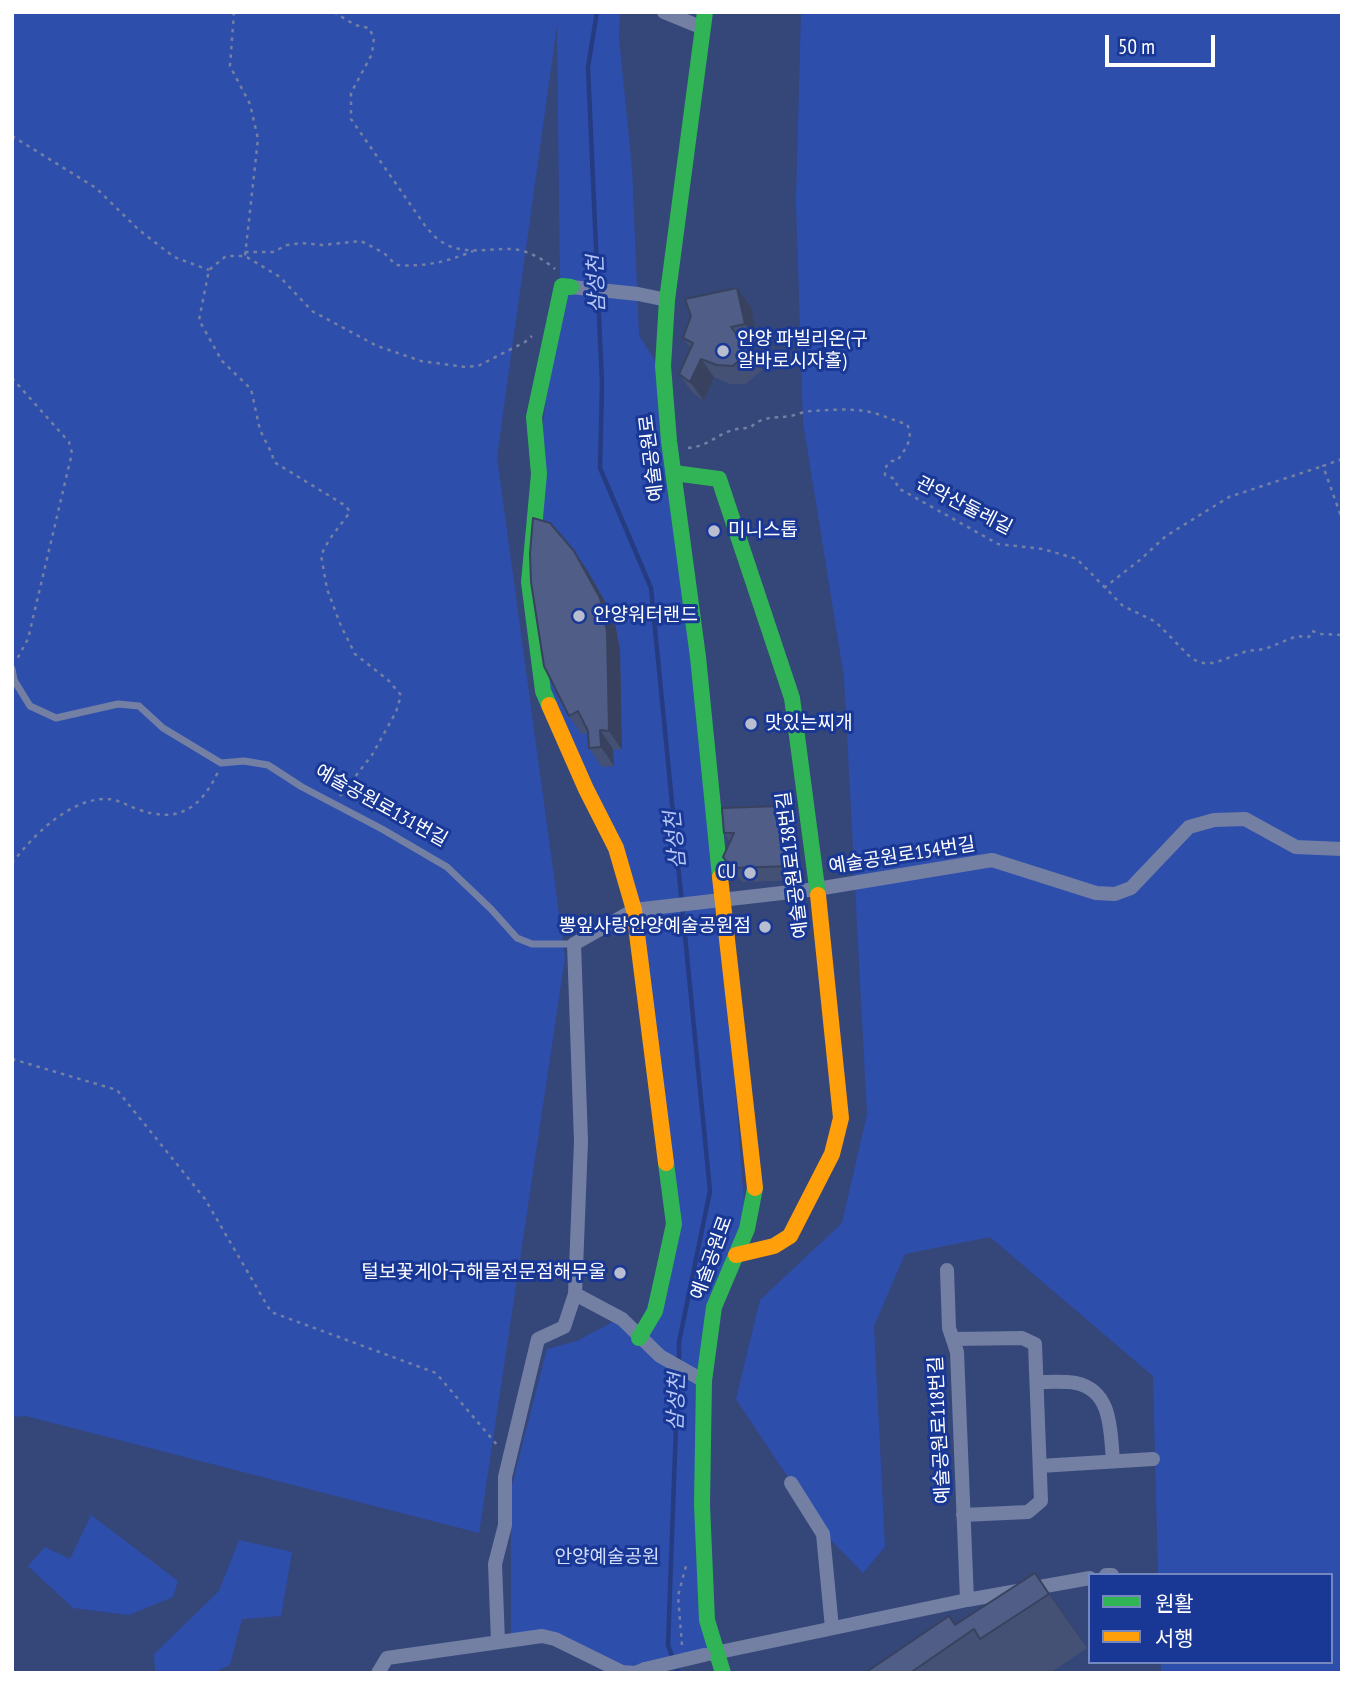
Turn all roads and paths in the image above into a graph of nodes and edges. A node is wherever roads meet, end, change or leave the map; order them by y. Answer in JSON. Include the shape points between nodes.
{"nodes":[{"id":1,"x":234,"y":12,"type":"edge"},
{"id":2,"x":334,"y":12,"type":"edge"},
{"id":3,"x":664,"y":12,"type":"edge"},
{"id":4,"x":704,"y":20,"type":"edge"},
{"id":5,"x":12,"y":136,"type":"edge"},
{"id":6,"x":473,"y":251,"type":"junction"},
{"id":7,"x":245,"y":254,"type":"junction"},
{"id":8,"x":209,"y":270,"type":"junction"},
{"id":9,"x":566,"y":287,"type":"junction"},
{"id":10,"x":667,"y":300,"type":"junction"},
{"id":11,"x":533,"y":335,"type":"dead end"},
{"id":12,"x":12,"y":378,"type":"edge"},
{"id":13,"x":671,"y":451,"type":"junction"},
{"id":14,"x":1342,"y":459,"type":"edge"},
{"id":15,"x":1323,"y":466,"type":"junction"},
{"id":16,"x":674,"y":473,"type":"junction"},
{"id":17,"x":1342,"y":519,"type":"edge"},
{"id":18,"x":1104,"y":588,"type":"junction"},
{"id":19,"x":1342,"y":635,"type":"edge"},
{"id":20,"x":12,"y":668,"type":"edge"},
{"id":21,"x":221,"y":763,"type":"junction"},
{"id":22,"x":335,"y":804,"type":"junction"},
{"id":23,"x":1342,"y":849,"type":"edge"},
{"id":24,"x":12,"y":863,"type":"edge"},
{"id":25,"x":817,"y":889,"type":"junction"},
{"id":26,"x":722,"y":900,"type":"junction"},
{"id":27,"x":642,"y":909,"type":"junction"},
{"id":28,"x":574,"y":944,"type":"junction"},
{"id":29,"x":12,"y":1059,"type":"edge"},
{"id":30,"x":736,"y":1255,"type":"junction"},
{"id":31,"x":947,"y":1270,"type":"dead end"},
{"id":32,"x":575,"y":1293,"type":"junction"},
{"id":33,"x":639,"y":1338,"type":"junction"},
{"id":34,"x":954,"y":1339,"type":"junction"},
{"id":35,"x":698,"y":1378,"type":"junction"},
{"id":36,"x":1038,"y":1382,"type":"junction"},
{"id":37,"x":509,"y":1459,"type":"junction"},
{"id":38,"x":1153,"y":1459,"type":"dead end"},
{"id":39,"x":1113,"y":1461,"type":"junction"},
{"id":40,"x":1040,"y":1466,"type":"junction"},
{"id":41,"x":791,"y":1483,"type":"dead end"},
{"id":42,"x":963,"y":1515,"type":"junction"},
{"id":43,"x":688,"y":1557,"type":"dead end"},
{"id":44,"x":1088,"y":1578,"type":"edge"},
{"id":45,"x":967,"y":1600,"type":"junction"},
{"id":46,"x":832,"y":1628,"type":"junction"},
{"id":47,"x":498,"y":1641,"type":"junction"},
{"id":48,"x":684,"y":1654,"type":"dead end"},
{"id":49,"x":710,"y":1654,"type":"junction"},
{"id":50,"x":596,"y":1666,"type":"edge"},
{"id":51,"x":378,"y":1673,"type":"edge"},
{"id":52,"x":723,"y":1673,"type":"edge"}],
"edges":[{"from":1,"to":7,"type":"path","via":[[230,66],[250,104],[258,139]]},
{"from":2,"to":6,"type":"path","via":[[369,28],[374,38],[372,54],[351,93],[351,119],[426,227],[442,242]]},
{"from":3,"to":4,"type":"street"},
{"from":4,"to":10,"type":"street","name":"예술공원로"},
{"from":5,"to":8,"type":"path","via":[[96,188],[174,257]]},
{"from":6,"to":7,"type":"path","via":[[418,267],[396,265],[361,242],[302,243]]},
{"from":6,"to":9,"type":"path","via":[[514,249],[537,256],[555,268],[554,284]]},
{"from":7,"to":8,"type":"path","via":[[226,256]]},
{"from":7,"to":11,"type":"path","via":[[280,277],[312,311],[377,346],[421,361],[478,366]]},
{"from":8,"to":22,"type":"path","via":[[199,320],[222,361],[251,389],[274,462],[350,512],[321,555],[327,589],[355,654],[401,695],[372,755]]},
{"from":9,"to":10,"type":"street"},
{"from":9,"to":27,"type":"street","via":[[534,417],[538,474],[529,582],[543,691]]},
{"from":10,"to":13,"type":"street","name":"예술공원로","via":[[663,366]]},
{"from":12,"to":20,"type":"path","via":[[69,442],[72,453],[28,639]]},
{"from":13,"to":16,"type":"street","name":"예술공원로"},
{"from":13,"to":18,"type":"path","name":"관악산둘레길","via":[[703,445],[735,427],[750,428],[758,420],[777,416],[830,410],[870,412],[907,424],[911,433],[897,461],[885,468],[885,475],[895,480],[898,488],[999,544],[1077,559]]},
{"from":14,"to":15,"type":"path"},
{"from":15,"to":17,"type":"path"},
{"from":15,"to":18,"type":"path","via":[[1229,497],[1166,536]]},
{"from":16,"to":25,"type":"street","name":"예술공원로138번길","via":[[719,479],[792,698]]},
{"from":16,"to":26,"type":"street","name":"예술공원로"},
{"from":18,"to":19,"type":"path","name":"관악산둘레길","via":[[1124,606],[1156,622],[1192,659],[1203,663],[1265,649],[1297,636],[1308,637],[1312,631]]},
{"from":20,"to":21,"type":"lane","via":[[30,706],[56,718],[118,704],[139,706],[163,728]]},
{"from":21,"to":22,"type":"lane","name":"예술공원로131번길","via":[[268,765]]},
{"from":21,"to":24,"type":"path","via":[[213,783],[193,808],[157,815],[115,799],[98,799],[42,830]]},
{"from":22,"to":28,"type":"lane","name":"예술공원로131번길","via":[[447,867],[517,939],[532,944]]},
{"from":23,"to":25,"type":"street","name":"예술공원로154번길","via":[[1296,847],[1245,819],[1214,820],[1189,827],[1131,888],[1115,894],[992,860]]},
{"from":25,"to":26,"type":"street","name":"예술공원로154번길"},
{"from":25,"to":30,"type":"street","name":"예술공원로138번길","via":[[841,1118],[832,1154],[790,1236],[774,1246]]},
{"from":26,"to":27,"type":"street"},
{"from":26,"to":30,"type":"street","name":"예술공원로","via":[[754,1187],[747,1229]]},
{"from":27,"to":28,"type":"street"},
{"from":27,"to":33,"type":"street","via":[[674,1224],[655,1311]]},
{"from":28,"to":32,"type":"street","via":[[582,1141]]},
{"from":29,"to":37,"type":"path","via":[[117,1090],[205,1199],[271,1312],[436,1373]]},
{"from":30,"to":35,"type":"street","name":"예술공원로","via":[[714,1307]]},
{"from":31,"to":34,"type":"street"},
{"from":32,"to":33,"type":"street","via":[[622,1319]]},
{"from":32,"to":37,"type":"street","via":[[564,1327],[538,1339]]},
{"from":33,"to":35,"type":"street"},
{"from":34,"to":36,"type":"street","name":"예술공원로118번길","via":[[1022,1338],[1035,1345]]},
{"from":34,"to":42,"type":"street","name":"예술공원로118번길"},
{"from":35,"to":49,"type":"street","name":"예술공원로"},
{"from":36,"to":39,"type":"street","via":[[1078,1384],[1104,1401]]},
{"from":36,"to":40,"type":"street","name":"예술공원로118번길"},
{"from":37,"to":47,"type":"street","via":[[505,1525],[495,1564]]},
{"from":38,"to":39,"type":"street"},
{"from":39,"to":40,"type":"street"},
{"from":40,"to":42,"type":"street","name":"예술공원로118번길","via":[[1041,1501],[1028,1512]]},
{"from":41,"to":46,"type":"street","via":[[823,1534]]},
{"from":42,"to":45,"type":"street","name":"예술공원로118번길"},
{"from":43,"to":48,"type":"path","via":[[678,1595]]},
{"from":44,"to":45,"type":"street"},
{"from":45,"to":46,"type":"street"},
{"from":46,"to":49,"type":"street"},
{"from":47,"to":50,"type":"street","via":[[555,1639]]},
{"from":47,"to":51,"type":"street","via":[[387,1658]]},
{"from":49,"to":50,"type":"street","bridge":true,"via":[[636,1673]]},
{"from":49,"to":52,"type":"street","name":"예술공원로"}]}
